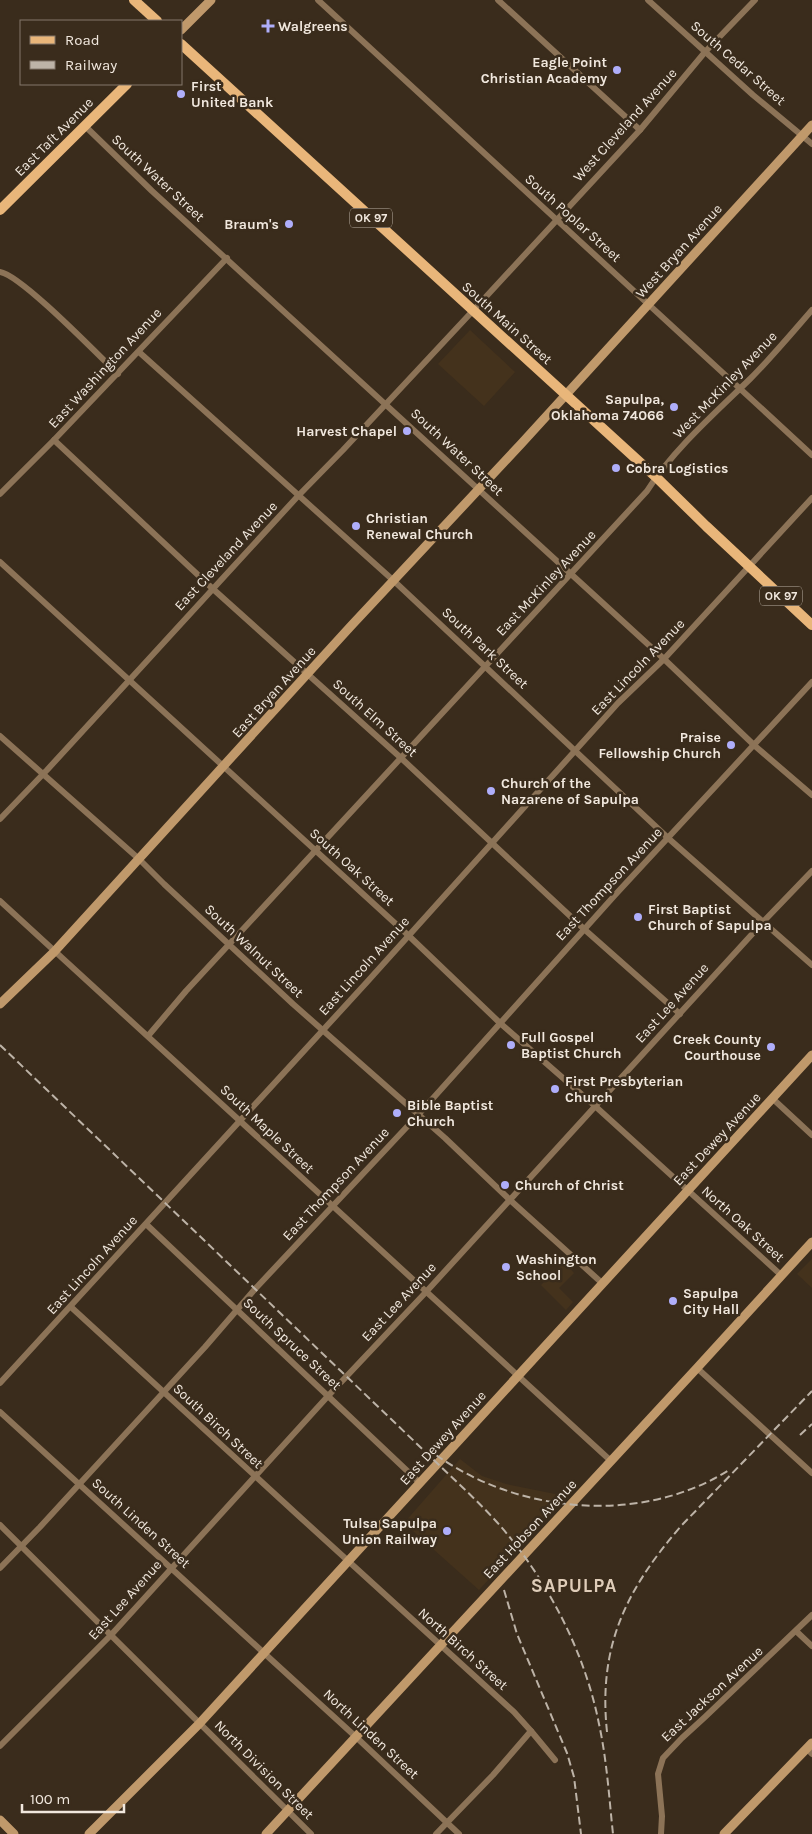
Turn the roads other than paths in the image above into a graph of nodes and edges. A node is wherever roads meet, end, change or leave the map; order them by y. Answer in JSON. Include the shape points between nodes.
{"nodes":[{"id":1,"x":134,"y":0,"type":"edge"},
{"id":2,"x":211,"y":0,"type":"edge"},
{"id":3,"x":318,"y":0,"type":"edge"},
{"id":4,"x":498,"y":0,"type":"edge"},
{"id":5,"x":648,"y":0,"type":"edge"},
{"id":6,"x":755,"y":0,"type":"edge"},
{"id":7,"x":156,"y":20,"type":"edge"},
{"id":8,"x":182,"y":29,"type":"edge"},
{"id":9,"x":182,"y":45,"type":"edge"},
{"id":10,"x":705,"y":52,"type":"junction"},
{"id":11,"x":127,"y":85,"type":"edge"},
{"id":12,"x":812,"y":125,"type":"edge"},
{"id":13,"x":85,"y":126,"type":"junction"},
{"id":14,"x":640,"y":130,"type":"junction"},
{"id":15,"x":802,"y":135,"type":"junction"},
{"id":16,"x":812,"y":144,"type":"edge"},
{"id":17,"x":0,"y":210,"type":"edge"},
{"id":18,"x":556,"y":220,"type":"junction"},
{"id":19,"x":227,"y":258,"type":"junction"},
{"id":20,"x":0,"y":272,"type":"edge"},
{"id":21,"x":648,"y":305,"type":"junction"},
{"id":22,"x":812,"y":310,"type":"edge"},
{"id":23,"x":473,"y":311,"type":"junction"},
{"id":24,"x":139,"y":352,"type":"junction"},
{"id":25,"x":118,"y":374,"type":"junction"},
{"id":26,"x":740,"y":387,"type":"junction"},
{"id":27,"x":565,"y":396,"type":"junction"},
{"id":28,"x":386,"y":404,"type":"junction"},
{"id":29,"x":54,"y":440,"type":"junction"},
{"id":30,"x":812,"y":455,"type":"edge"},
{"id":31,"x":656,"y":477,"type":"junction"},
{"id":32,"x":480,"y":490,"type":"junction"},
{"id":33,"x":0,"y":494,"type":"edge"},
{"id":34,"x":298,"y":496,"type":"junction"},
{"id":35,"x":812,"y":498,"type":"edge"},
{"id":36,"x":0,"y":562,"type":"edge"},
{"id":37,"x":749,"y":567,"type":"junction"},
{"id":38,"x":572,"y":575,"type":"junction"},
{"id":39,"x":394,"y":581,"type":"junction"},
{"id":40,"x":213,"y":589,"type":"junction"},
{"id":41,"x":812,"y":625,"type":"edge"},
{"id":42,"x":664,"y":659,"type":"junction"},
{"id":43,"x":486,"y":666,"type":"junction"},
{"id":44,"x":309,"y":674,"type":"junction"},
{"id":45,"x":128,"y":681,"type":"junction"},
{"id":46,"x":812,"y":682,"type":"edge"},
{"id":47,"x":0,"y":736,"type":"edge"},
{"id":48,"x":755,"y":746,"type":"junction"},
{"id":49,"x":576,"y":750,"type":"junction"},
{"id":50,"x":401,"y":758,"type":"junction"},
{"id":51,"x":224,"y":766,"type":"junction"},
{"id":52,"x":43,"y":774,"type":"junction"},
{"id":53,"x":812,"y":795,"type":"edge"},
{"id":54,"x":0,"y":818,"type":"edge"},
{"id":55,"x":668,"y":838,"type":"junction"},
{"id":56,"x":491,"y":843,"type":"junction"},
{"id":57,"x":316,"y":852,"type":"junction"},
{"id":58,"x":139,"y":859,"type":"junction"},
{"id":59,"x":812,"y":871,"type":"edge"},
{"id":60,"x":0,"y":901,"type":"edge"},
{"id":61,"x":764,"y":921,"type":"junction"},
{"id":62,"x":584,"y":929,"type":"junction"},
{"id":63,"x":408,"y":936,"type":"junction"},
{"id":64,"x":229,"y":945,"type":"junction"},
{"id":65,"x":54,"y":952,"type":"junction"},
{"id":66,"x":812,"y":964,"type":"edge"},
{"id":67,"x":0,"y":1004,"type":"edge"},
{"id":68,"x":680,"y":1014,"type":"junction"},
{"id":69,"x":500,"y":1023,"type":"junction"},
{"id":70,"x":322,"y":1030,"type":"junction"},
{"id":71,"x":148,"y":1036,"type":"junction"},
{"id":72,"x":812,"y":1055,"type":"edge"},
{"id":73,"x":772,"y":1098,"type":"junction"},
{"id":74,"x":596,"y":1106,"type":"junction"},
{"id":75,"x":418,"y":1115,"type":"junction"},
{"id":76,"x":240,"y":1121,"type":"junction"},
{"id":77,"x":812,"y":1135,"type":"edge"},
{"id":78,"x":688,"y":1190,"type":"junction"},
{"id":79,"x":510,"y":1200,"type":"junction"},
{"id":80,"x":332,"y":1207,"type":"junction"},
{"id":81,"x":146,"y":1224,"type":"junction"},
{"id":82,"x":812,"y":1242,"type":"edge"},
{"id":83,"x":781,"y":1276,"type":"junction"},
{"id":84,"x":602,"y":1283,"type":"junction"},
{"id":85,"x":426,"y":1292,"type":"junction"},
{"id":86,"x":71,"y":1307,"type":"junction"},
{"id":87,"x":237,"y":1310,"type":"junction"},
{"id":88,"x":697,"y":1368,"type":"junction"},
{"id":89,"x":518,"y":1376,"type":"junction"},
{"id":90,"x":0,"y":1383,"type":"edge"},
{"id":91,"x":163,"y":1392,"type":"junction"},
{"id":92,"x":328,"y":1396,"type":"junction"},
{"id":93,"x":0,"y":1412,"type":"edge"},
{"id":94,"x":612,"y":1461,"type":"junction"},
{"id":95,"x":812,"y":1473,"type":"edge"},
{"id":96,"x":255,"y":1477,"type":"junction"},
{"id":97,"x":420,"y":1483,"type":"junction"},
{"id":98,"x":79,"y":1484,"type":"junction"},
{"id":99,"x":0,"y":1525,"type":"edge"},
{"id":100,"x":22,"y":1547,"type":"junction"},
{"id":101,"x":349,"y":1561,"type":"junction"},
{"id":102,"x":0,"y":1568,"type":"edge"},
{"id":103,"x":171,"y":1568,"type":"junction"},
{"id":104,"x":812,"y":1615,"type":"edge"},
{"id":105,"x":796,"y":1631,"type":"junction"},
{"id":106,"x":111,"y":1635,"type":"junction"},
{"id":107,"x":441,"y":1646,"type":"junction"},
{"id":108,"x":812,"y":1646,"type":"edge"},
{"id":109,"x":264,"y":1653,"type":"junction"},
{"id":110,"x":199,"y":1724,"type":"junction"},
{"id":111,"x":532,"y":1731,"type":"junction"},
{"id":112,"x":356,"y":1737,"type":"junction"},
{"id":113,"x":0,"y":1746,"type":"edge"},
{"id":114,"x":810,"y":1749,"type":"edge"},
{"id":115,"x":555,"y":1760,"type":"dead end"},
{"id":116,"x":288,"y":1812,"type":"junction"},
{"id":117,"x":0,"y":1820,"type":"edge"},
{"id":118,"x":447,"y":1822,"type":"junction"},
{"id":119,"x":14,"y":1834,"type":"edge"},
{"id":120,"x":89,"y":1834,"type":"edge"},
{"id":121,"x":266,"y":1834,"type":"edge"},
{"id":122,"x":311,"y":1834,"type":"edge"},
{"id":123,"x":436,"y":1834,"type":"edge"},
{"id":124,"x":460,"y":1834,"type":"edge"},
{"id":125,"x":661,"y":1834,"type":"edge"},
{"id":126,"x":724,"y":1834,"type":"edge"}],
"edges":[{"from":1,"to":7,"type":"main road"},
{"from":2,"to":8,"type":"street"},
{"from":3,"to":18,"type":"street","name":"South Poplar Street"},
{"from":4,"to":14,"type":"street"},
{"from":5,"to":10,"type":"street","name":"South Cedar Street"},
{"from":6,"to":10,"type":"street","name":"West Cleveland Avenue"},
{"from":9,"to":23,"type":"main road","name":"South Main Street","number":"OK 97"},
{"from":10,"to":14,"type":"street","name":"West Cleveland Avenue"},
{"from":10,"to":15,"type":"street","name":"South Cedar Street"},
{"from":11,"to":13,"type":"main road","name":"East Taft Avenue"},
{"from":12,"to":15,"type":"street","name":"West Bryan Avenue"},
{"from":13,"to":17,"type":"main road","name":"East Taft Avenue"},
{"from":13,"to":19,"type":"street","name":"South Water Street"},
{"from":14,"to":18,"type":"street","name":"West Cleveland Avenue"},
{"from":15,"to":16,"type":"street","name":"South Cedar Street"},
{"from":15,"to":21,"type":"street","name":"West Bryan Avenue"},
{"from":18,"to":21,"type":"street","name":"South Poplar Street"},
{"from":18,"to":23,"type":"street","name":"West Cleveland Avenue"},
{"from":19,"to":24,"type":"street","name":"East Washington Avenue"},
{"from":19,"to":28,"type":"street","name":"South Water Street"},
{"from":20,"to":25,"type":"street","via":[[11,276],[47,305]]},
{"from":21,"to":26,"type":"street","name":"South Poplar Street"},
{"from":21,"to":27,"type":"street","name":"West Bryan Avenue"},
{"from":22,"to":26,"type":"street","name":"West McKinley Avenue"},
{"from":23,"to":27,"type":"main road","name":"South Main Street","number":"OK 97"},
{"from":23,"to":28,"type":"street","name":"East Cleveland Avenue"},
{"from":24,"to":25,"type":"street","name":"East Washington Avenue"},
{"from":24,"to":34,"type":"street","name":"South Park Street"},
{"from":25,"to":29,"type":"street","name":"East Washington Avenue"},
{"from":26,"to":30,"type":"street","name":"South Poplar Street"},
{"from":26,"to":31,"type":"street","name":"West McKinley Avenue"},
{"from":27,"to":31,"type":"main road","name":"South Main Street","number":"OK 97"},
{"from":27,"to":32,"type":"street","name":"East Bryan Avenue"},
{"from":28,"to":32,"type":"street","name":"South Water Street"},
{"from":28,"to":34,"type":"street","name":"East Cleveland Avenue"},
{"from":29,"to":33,"type":"street","name":"East Washington Avenue"},
{"from":29,"to":40,"type":"street","name":"South Elm Street"},
{"from":31,"to":37,"type":"main road","name":"South Main Street","number":"OK 97"},
{"from":31,"to":38,"type":"street","name":"East McKinley Avenue","via":[[647,492]]},
{"from":32,"to":38,"type":"street","name":"South Water Street"},
{"from":32,"to":39,"type":"street","name":"East Bryan Avenue"},
{"from":34,"to":39,"type":"street","name":"South Park Street"},
{"from":34,"to":40,"type":"street","name":"East Cleveland Avenue"},
{"from":35,"to":37,"type":"street","name":"East Lincoln Avenue"},
{"from":36,"to":45,"type":"street","name":"South Oak Street"},
{"from":37,"to":41,"type":"main road","name":"South Main Street","number":"OK 97"},
{"from":37,"to":42,"type":"street","name":"East Lincoln Avenue"},
{"from":38,"to":42,"type":"street","name":"South Water Street"},
{"from":38,"to":43,"type":"street","name":"East McKinley Avenue"},
{"from":39,"to":43,"type":"street","name":"South Park Street"},
{"from":39,"to":44,"type":"street","name":"East Bryan Avenue"},
{"from":40,"to":44,"type":"street","name":"South Elm Street"},
{"from":40,"to":45,"type":"street","name":"East Cleveland Avenue"},
{"from":42,"to":48,"type":"street","name":"South Water Street"},
{"from":42,"to":49,"type":"street","name":"East Lincoln Avenue"},
{"from":43,"to":49,"type":"street","name":"South Park Street"},
{"from":43,"to":50,"type":"street","name":"East McKinley Avenue"},
{"from":44,"to":50,"type":"street","name":"South Elm Street"},
{"from":44,"to":51,"type":"street","name":"East Bryan Avenue"},
{"from":45,"to":51,"type":"street","name":"South Oak Street"},
{"from":45,"to":52,"type":"street","name":"East Cleveland Avenue"},
{"from":46,"to":48,"type":"street","name":"East Thompson Avenue"},
{"from":47,"to":52,"type":"street","name":"South Walnut Street"},
{"from":48,"to":53,"type":"street","name":"South Water Street"},
{"from":48,"to":55,"type":"street","name":"East Thompson Avenue"},
{"from":49,"to":55,"type":"street","name":"South Park Street"},
{"from":49,"to":56,"type":"street","name":"East Lincoln Avenue"},
{"from":50,"to":56,"type":"street","name":"South Elm Street"},
{"from":50,"to":57,"type":"street","name":"East McKinley Avenue"},
{"from":51,"to":57,"type":"street","name":"South Oak Street"},
{"from":51,"to":58,"type":"street","name":"East Bryan Avenue"},
{"from":52,"to":54,"type":"street","name":"East Cleveland Avenue"},
{"from":52,"to":58,"type":"street","name":"South Walnut Street"},
{"from":55,"to":61,"type":"street","name":"South Park Street"},
{"from":55,"to":62,"type":"street","name":"East Thompson Avenue"},
{"from":56,"to":62,"type":"street","name":"South Elm Street"},
{"from":56,"to":63,"type":"street","name":"East Lincoln Avenue"},
{"from":57,"to":63,"type":"street","name":"South Oak Street"},
{"from":57,"to":64,"type":"street","name":"East McKinley Avenue"},
{"from":58,"to":64,"type":"street","name":"South Walnut Street"},
{"from":58,"to":65,"type":"street","name":"East Bryan Avenue"},
{"from":59,"to":61,"type":"street","name":"East Lee Avenue"},
{"from":60,"to":65,"type":"street","name":"South Maple Street"},
{"from":61,"to":66,"type":"street","name":"South Park Street"},
{"from":61,"to":68,"type":"street","name":"East Lee Avenue"},
{"from":62,"to":68,"type":"street","name":"South Elm Street"},
{"from":62,"to":69,"type":"street","name":"East Thompson Avenue"},
{"from":63,"to":69,"type":"street","name":"South Oak Street"},
{"from":63,"to":70,"type":"street","name":"East Lincoln Avenue"},
{"from":64,"to":70,"type":"street","name":"South Walnut Street"},
{"from":64,"to":71,"type":"street","name":"East McKinley Avenue"},
{"from":65,"to":67,"type":"street","name":"East Bryan Avenue"},
{"from":65,"to":71,"type":"street","name":"South Maple Street"},
{"from":68,"to":74,"type":"street","name":"East Lee Avenue"},
{"from":69,"to":74,"type":"street","name":"South Oak Street"},
{"from":69,"to":75,"type":"street","name":"East Thompson Avenue"},
{"from":70,"to":75,"type":"street","name":"South Walnut Street"},
{"from":70,"to":76,"type":"street","name":"East Lincoln Avenue"},
{"from":71,"to":76,"type":"street","name":"South Maple Street"},
{"from":72,"to":73,"type":"street","name":"East Dewey Avenue"},
{"from":73,"to":77,"type":"street"},
{"from":73,"to":78,"type":"street","name":"East Dewey Avenue"},
{"from":74,"to":78,"type":"street","name":"South Oak Street"},
{"from":74,"to":79,"type":"street","name":"East Lee Avenue"},
{"from":75,"to":79,"type":"street","name":"South Walnut Street"},
{"from":75,"to":80,"type":"street","name":"East Thompson Avenue"},
{"from":76,"to":80,"type":"street","name":"South Maple Street"},
{"from":76,"to":81,"type":"street","name":"East Lincoln Avenue"},
{"from":78,"to":83,"type":"street","name":"North Oak Street"},
{"from":78,"to":84,"type":"street","name":"East Dewey Avenue"},
{"from":79,"to":84,"type":"street","name":"South Walnut Street"},
{"from":79,"to":85,"type":"street","name":"East Lee Avenue"},
{"from":80,"to":85,"type":"street","name":"South Maple Street"},
{"from":80,"to":87,"type":"street","name":"East Thompson Avenue"},
{"from":81,"to":86,"type":"street","name":"East Lincoln Avenue"},
{"from":81,"to":87,"type":"street","name":"South Spruce Street"},
{"from":82,"to":83,"type":"street","name":"East Hobson Avenue"},
{"from":83,"to":88,"type":"street","name":"East Hobson Avenue"},
{"from":84,"to":89,"type":"street","name":"East Dewey Avenue"},
{"from":85,"to":89,"type":"street","name":"South Maple Street"},
{"from":85,"to":92,"type":"street","name":"East Lee Avenue"},
{"from":86,"to":90,"type":"street","name":"East Lincoln Avenue"},
{"from":86,"to":91,"type":"street","name":"South Birch Street"},
{"from":87,"to":91,"type":"street","name":"East Thompson Avenue"},
{"from":87,"to":92,"type":"street","name":"South Spruce Street"},
{"from":88,"to":94,"type":"street","name":"East Hobson Avenue"},
{"from":88,"to":95,"type":"street"},
{"from":89,"to":94,"type":"street","name":"South Maple Street"},
{"from":89,"to":97,"type":"street","name":"East Dewey Avenue"},
{"from":91,"to":96,"type":"street","name":"South Birch Street"},
{"from":91,"to":98,"type":"street","name":"East Thompson Avenue"},
{"from":92,"to":96,"type":"street","name":"East Lee Avenue"},
{"from":92,"to":97,"type":"street","name":"South Spruce Street"},
{"from":93,"to":98,"type":"street","name":"South Linden Street"},
{"from":94,"to":107,"type":"street","name":"East Hobson Avenue"},
{"from":96,"to":101,"type":"street","name":"South Birch Street"},
{"from":96,"to":103,"type":"street","name":"East Lee Avenue"},
{"from":97,"to":101,"type":"street","name":"East Dewey Avenue"},
{"from":98,"to":100,"type":"street","name":"East Thompson Avenue"},
{"from":98,"to":103,"type":"street","name":"South Linden Street"},
{"from":99,"to":100,"type":"street","name":"North Division Street"},
{"from":100,"to":102,"type":"street","name":"East Thompson Avenue"},
{"from":100,"to":106,"type":"street","name":"North Division Street"},
{"from":101,"to":107,"type":"street","name":"North Birch Street"},
{"from":101,"to":109,"type":"street","name":"East Dewey Avenue"},
{"from":103,"to":106,"type":"street","name":"East Lee Avenue"},
{"from":103,"to":109,"type":"street","name":"South Linden Street"},
{"from":104,"to":105,"type":"street","name":"East Jackson Avenue"},
{"from":105,"to":108,"type":"street"},
{"from":105,"to":125,"type":"street","name":"East Jackson Avenue","via":[[663,1758],[658,1774]]},
{"from":106,"to":110,"type":"street","name":"North Division Street"},
{"from":106,"to":113,"type":"street","name":"East Lee Avenue"},
{"from":107,"to":111,"type":"street","name":"North Birch Street"},
{"from":107,"to":112,"type":"street","name":"East Hobson Avenue"},
{"from":109,"to":110,"type":"street","name":"East Dewey Avenue"},
{"from":109,"to":112,"type":"street","name":"North Linden Street"},
{"from":110,"to":116,"type":"street","name":"North Division Street"},
{"from":110,"to":120,"type":"street","name":"East Dewey Avenue"},
{"from":111,"to":115,"type":"street","name":"North Birch Street"},
{"from":111,"to":118,"type":"street"},
{"from":112,"to":116,"type":"street","name":"East Hobson Avenue"},
{"from":112,"to":118,"type":"street","name":"North Linden Street"},
{"from":114,"to":126,"type":"street"},
{"from":116,"to":121,"type":"street","name":"East Hobson Avenue"},
{"from":116,"to":122,"type":"street","name":"North Division Street"},
{"from":117,"to":119,"type":"street"},
{"from":118,"to":123,"type":"street"},
{"from":118,"to":124,"type":"street","name":"North Linden Street"}]}
